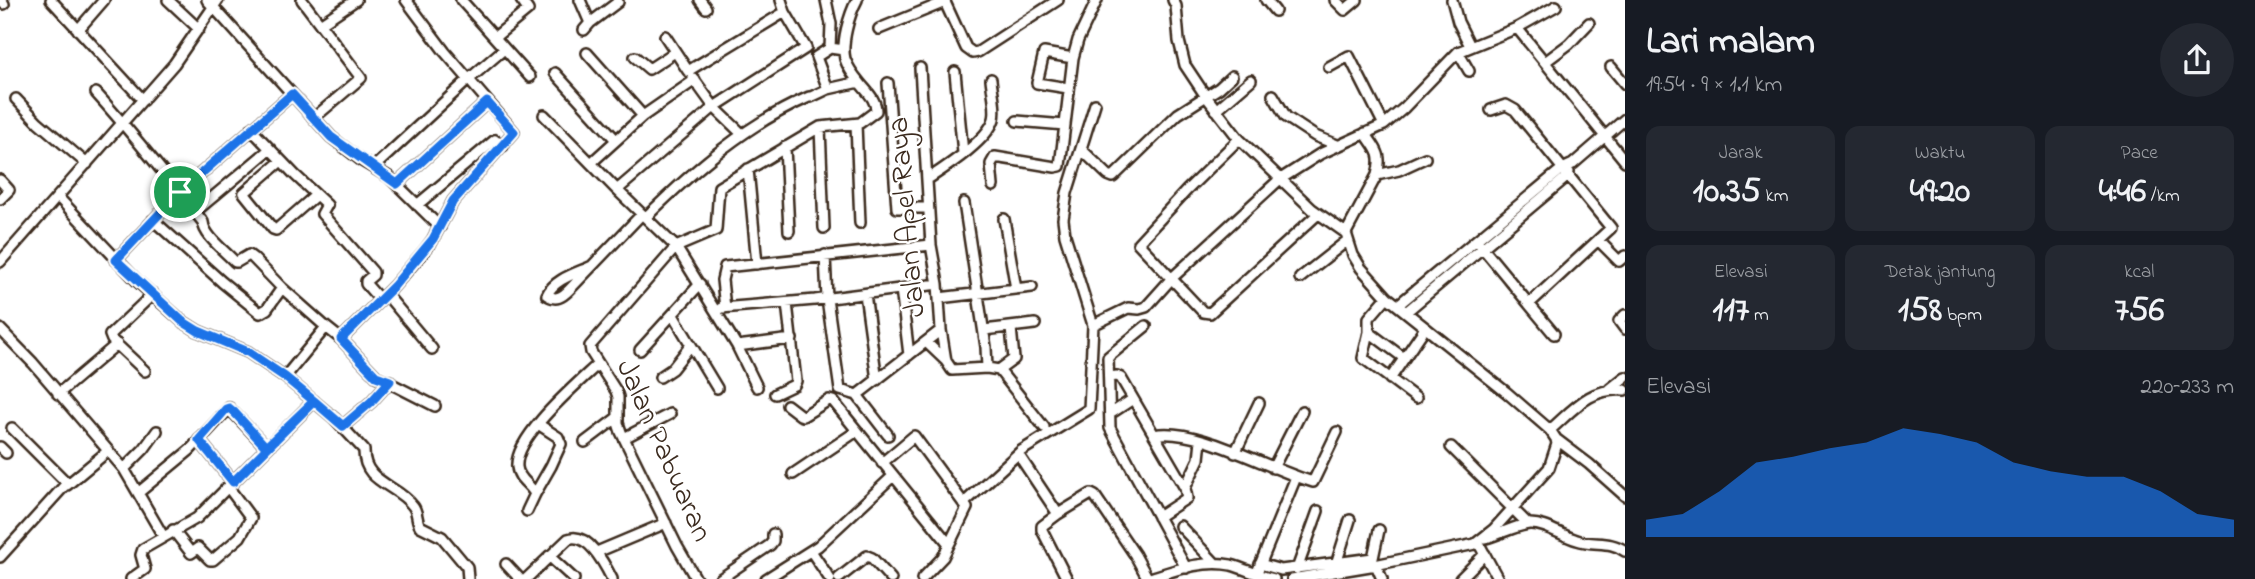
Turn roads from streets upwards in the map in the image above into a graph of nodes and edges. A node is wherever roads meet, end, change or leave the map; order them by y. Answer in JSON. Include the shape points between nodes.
{"nodes":[{"id":1,"x":51,"y":0,"type":"edge"},
{"id":2,"x":104,"y":0,"type":"edge"},
{"id":3,"x":168,"y":0,"type":"edge"},
{"id":4,"x":302,"y":0,"type":"edge"},
{"id":5,"x":356,"y":0,"type":"edge"},
{"id":6,"x":406,"y":0,"type":"edge"},
{"id":7,"x":461,"y":0,"type":"edge"},
{"id":8,"x":521,"y":0,"type":"edge"},
{"id":9,"x":580,"y":0,"type":"edge"},
{"id":10,"x":781,"y":0,"type":"edge"},
{"id":11,"x":826,"y":0,"type":"edge"},
{"id":12,"x":857,"y":0,"type":"edge"},
{"id":13,"x":1058,"y":0,"type":"edge"},
{"id":14,"x":1097,"y":0,"type":"edge"},
{"id":15,"x":1266,"y":0,"type":"edge"},
{"id":16,"x":1335,"y":0,"type":"edge"},
{"id":17,"x":1357,"y":0,"type":"edge"},
{"id":18,"x":1452,"y":0,"type":"edge"},
{"id":19,"x":944,"y":1,"type":"edge"},
{"id":20,"x":213,"y":2,"type":"edge"},
{"id":21,"x":618,"y":2,"type":"dead end"},
{"id":22,"x":1175,"y":3,"type":"edge"},
{"id":23,"x":1556,"y":6,"type":"dead end"},
{"id":24,"x":1275,"y":11,"type":"dead end"},
{"id":25,"x":785,"y":12,"type":"junction"},
{"id":26,"x":1589,"y":23,"type":"dead end"},
{"id":27,"x":320,"y":24,"type":"junction"},
{"id":28,"x":1517,"y":28,"type":"junction"},
{"id":29,"x":199,"y":29,"type":"junction"},
{"id":30,"x":879,"y":29,"type":"dead end"},
{"id":31,"x":78,"y":30,"type":"junction"},
{"id":32,"x":665,"y":36,"type":"dead end"},
{"id":33,"x":495,"y":37,"type":"junction"},
{"id":34,"x":1470,"y":46,"type":"junction"},
{"id":35,"x":830,"y":48,"type":"junction"},
{"id":36,"x":504,"y":49,"type":"junction"},
{"id":37,"x":844,"y":50,"type":"junction"},
{"id":38,"x":675,"y":52,"type":"junction"},
{"id":39,"x":1458,"y":52,"type":"junction"},
{"id":40,"x":587,"y":53,"type":"dead end"},
{"id":41,"x":635,"y":57,"type":"dead end"},
{"id":42,"x":1073,"y":58,"type":"junction"},
{"id":43,"x":1545,"y":62,"type":"junction"},
{"id":44,"x":1329,"y":66,"type":"dead end"},
{"id":45,"x":1611,"y":67,"type":"dead end"},
{"id":46,"x":920,"y":68,"type":"dead end"},
{"id":47,"x":688,"y":71,"type":"junction"},
{"id":48,"x":1469,"y":71,"type":"dead end"},
{"id":49,"x":955,"y":72,"type":"dead end"},
{"id":50,"x":555,"y":73,"type":"dead end"},
{"id":51,"x":1232,"y":76,"type":"dead end"},
{"id":52,"x":530,"y":77,"type":"dead end"},
{"id":53,"x":991,"y":79,"type":"dead end"},
{"id":54,"x":468,"y":80,"type":"junction"},
{"id":55,"x":695,"y":80,"type":"junction"},
{"id":56,"x":1251,"y":80,"type":"dead end"},
{"id":57,"x":859,"y":82,"type":"junction"},
{"id":58,"x":888,"y":83,"type":"dead end"},
{"id":59,"x":1625,"y":84,"type":"edge"},
{"id":60,"x":1068,"y":88,"type":"junction"},
{"id":61,"x":828,"y":89,"type":"junction"},
{"id":62,"x":96,"y":93,"type":"dead end"},
{"id":63,"x":292,"y":94,"type":"junction"},
{"id":64,"x":1205,"y":95,"type":"junction"},
{"id":65,"x":1273,"y":95,"type":"dead end"},
{"id":66,"x":16,"y":99,"type":"dead end"},
{"id":67,"x":143,"y":100,"type":"junction"},
{"id":68,"x":487,"y":102,"type":"junction"},
{"id":69,"x":1095,"y":104,"type":"dead end"},
{"id":70,"x":876,"y":106,"type":"junction"},
{"id":71,"x":714,"y":107,"type":"junction"},
{"id":72,"x":891,"y":109,"type":"junction"},
{"id":73,"x":1216,"y":110,"type":"junction"},
{"id":74,"x":1491,"y":110,"type":"dead end"},
{"id":75,"x":544,"y":115,"type":"dead end"},
{"id":76,"x":643,"y":116,"type":"junction"},
{"id":77,"x":315,"y":117,"type":"junction"},
{"id":78,"x":1625,"y":119,"type":"edge"},
{"id":79,"x":1017,"y":121,"type":"dead end"},
{"id":80,"x":123,"y":123,"type":"junction"},
{"id":81,"x":856,"y":124,"type":"junction"},
{"id":82,"x":1065,"y":125,"type":"junction"},
{"id":83,"x":1384,"y":125,"type":"junction"},
{"id":84,"x":820,"y":127,"type":"junction"},
{"id":85,"x":251,"y":129,"type":"junction"},
{"id":86,"x":1365,"y":133,"type":"junction"},
{"id":87,"x":743,"y":134,"type":"junction"},
{"id":88,"x":1605,"y":138,"type":"junction"},
{"id":89,"x":1239,"y":139,"type":"junction"},
{"id":90,"x":616,"y":140,"type":"junction"},
{"id":91,"x":1337,"y":145,"type":"junction"},
{"id":92,"x":503,"y":146,"type":"junction"},
{"id":93,"x":785,"y":147,"type":"junction"},
{"id":94,"x":270,"y":149,"type":"junction"},
{"id":95,"x":1081,"y":149,"type":"junction"},
{"id":96,"x":962,"y":153,"type":"junction"},
{"id":97,"x":1425,"y":158,"type":"dead end"},
{"id":98,"x":281,"y":161,"type":"junction"},
{"id":99,"x":1625,"y":161,"type":"edge"},
{"id":100,"x":591,"y":163,"type":"junction"},
{"id":101,"x":87,"y":164,"type":"junction"},
{"id":102,"x":374,"y":167,"type":"junction"},
{"id":103,"x":748,"y":169,"type":"junction"},
{"id":104,"x":1565,"y":172,"type":"junction"},
{"id":105,"x":1377,"y":175,"type":"junction"},
{"id":106,"x":928,"y":179,"type":"junction"},
{"id":107,"x":0,"y":180,"type":"edge"},
{"id":108,"x":1279,"y":180,"type":"junction"},
{"id":109,"x":397,"y":184,"type":"junction"},
{"id":110,"x":993,"y":186,"type":"dead end"},
{"id":111,"x":617,"y":190,"type":"junction"},
{"id":112,"x":180,"y":192,"type":"junction"},
{"id":113,"x":316,"y":195,"type":"junction"},
{"id":114,"x":58,"y":197,"type":"junction"},
{"id":115,"x":0,"y":199,"type":"edge"},
{"id":116,"x":964,"y":203,"type":"dead end"},
{"id":117,"x":417,"y":205,"type":"junction"},
{"id":118,"x":928,"y":208,"type":"junction"},
{"id":119,"x":195,"y":212,"type":"junction"},
{"id":120,"x":1318,"y":214,"type":"junction"},
{"id":121,"x":644,"y":215,"type":"junction"},
{"id":122,"x":1004,"y":219,"type":"dead end"},
{"id":123,"x":153,"y":220,"type":"junction"},
{"id":124,"x":860,"y":223,"type":"dead end"},
{"id":125,"x":440,"y":227,"type":"junction"},
{"id":126,"x":824,"y":228,"type":"dead end"},
{"id":127,"x":789,"y":231,"type":"dead end"},
{"id":128,"x":1347,"y":237,"type":"junction"},
{"id":129,"x":1598,"y":240,"type":"junction"},
{"id":130,"x":1479,"y":244,"type":"junction"},
{"id":131,"x":931,"y":245,"type":"junction"},
{"id":132,"x":676,"y":247,"type":"junction"},
{"id":133,"x":825,"y":255,"type":"junction"},
{"id":134,"x":1625,"y":256,"type":"edge"},
{"id":135,"x":116,"y":260,"type":"junction"},
{"id":136,"x":0,"y":262,"type":"edge"},
{"id":137,"x":757,"y":264,"type":"junction"},
{"id":138,"x":592,"y":266,"type":"junction"},
{"id":139,"x":1172,"y":278,"type":"junction"},
{"id":140,"x":1300,"y":278,"type":"dead end"},
{"id":141,"x":700,"y":284,"type":"junction"},
{"id":142,"x":938,"y":284,"type":"junction"},
{"id":143,"x":1032,"y":287,"type":"dead end"},
{"id":144,"x":282,"y":288,"type":"junction"},
{"id":145,"x":901,"y":289,"type":"junction"},
{"id":146,"x":1016,"y":289,"type":"junction"},
{"id":147,"x":977,"y":293,"type":"junction"},
{"id":148,"x":153,"y":294,"type":"junction"},
{"id":149,"x":865,"y":294,"type":"junction"},
{"id":150,"x":383,"y":297,"type":"junction"},
{"id":151,"x":1387,"y":297,"type":"junction"},
{"id":152,"x":939,"y":298,"type":"junction"},
{"id":153,"x":827,"y":299,"type":"junction"},
{"id":154,"x":788,"y":303,"type":"junction"},
{"id":155,"x":1529,"y":304,"type":"junction"},
{"id":156,"x":720,"y":308,"type":"junction"},
{"id":157,"x":1402,"y":309,"type":"junction"},
{"id":158,"x":674,"y":315,"type":"junction"},
{"id":159,"x":1625,"y":315,"type":"edge"},
{"id":160,"x":1035,"y":324,"type":"dead end"},
{"id":161,"x":1093,"y":325,"type":"junction"},
{"id":162,"x":1146,"y":326,"type":"dead end"},
{"id":163,"x":326,"y":327,"type":"junction"},
{"id":164,"x":1011,"y":328,"type":"junction"},
{"id":165,"x":1425,"y":328,"type":"junction"},
{"id":166,"x":0,"y":329,"type":"edge"},
{"id":167,"x":1625,"y":329,"type":"edge"},
{"id":168,"x":941,"y":330,"type":"junction"},
{"id":169,"x":984,"y":330,"type":"junction"},
{"id":170,"x":1369,"y":332,"type":"junction"},
{"id":171,"x":1554,"y":334,"type":"dead end"},
{"id":172,"x":341,"y":339,"type":"junction"},
{"id":173,"x":792,"y":339,"type":"junction"},
{"id":174,"x":926,"y":342,"type":"junction"},
{"id":175,"x":117,"y":344,"type":"junction"},
{"id":176,"x":691,"y":345,"type":"junction"},
{"id":177,"x":737,"y":346,"type":"junction"},
{"id":178,"x":432,"y":349,"type":"dead end"},
{"id":179,"x":640,"y":350,"type":"dead end"},
{"id":180,"x":909,"y":355,"type":"junction"},
{"id":181,"x":1404,"y":358,"type":"junction"},
{"id":182,"x":946,"y":361,"type":"junction"},
{"id":183,"x":598,"y":364,"type":"junction"},
{"id":184,"x":987,"y":368,"type":"junction"},
{"id":185,"x":999,"y":370,"type":"junction"},
{"id":186,"x":145,"y":371,"type":"dead end"},
{"id":187,"x":285,"y":377,"type":"junction"},
{"id":188,"x":660,"y":377,"type":"dead end"},
{"id":189,"x":1109,"y":377,"type":"junction"},
{"id":190,"x":1625,"y":377,"type":"edge"},
{"id":191,"x":1390,"y":379,"type":"junction"},
{"id":192,"x":877,"y":380,"type":"junction"},
{"id":193,"x":390,"y":381,"type":"junction"},
{"id":194,"x":757,"y":387,"type":"dead end"},
{"id":195,"x":717,"y":388,"type":"dead end"},
{"id":196,"x":1610,"y":390,"type":"junction"},
{"id":197,"x":1625,"y":390,"type":"edge"},
{"id":198,"x":58,"y":394,"type":"junction"},
{"id":199,"x":775,"y":394,"type":"dead end"},
{"id":200,"x":857,"y":396,"type":"junction"},
{"id":201,"x":1416,"y":398,"type":"dead end"},
{"id":202,"x":1133,"y":399,"type":"junction"},
{"id":203,"x":314,"y":401,"type":"junction"},
{"id":204,"x":1259,"y":403,"type":"dead end"},
{"id":205,"x":787,"y":405,"type":"dead end"},
{"id":206,"x":435,"y":406,"type":"dead end"},
{"id":207,"x":1303,"y":411,"type":"dead end"},
{"id":208,"x":670,"y":414,"type":"dead end"},
{"id":209,"x":1110,"y":414,"type":"junction"},
{"id":210,"x":618,"y":417,"type":"junction"},
{"id":211,"x":538,"y":424,"type":"junction"},
{"id":212,"x":343,"y":426,"type":"junction"},
{"id":213,"x":1044,"y":427,"type":"dead end"},
{"id":214,"x":12,"y":428,"type":"dead end"},
{"id":215,"x":157,"y":431,"type":"dead end"},
{"id":216,"x":857,"y":431,"type":"junction"},
{"id":217,"x":1337,"y":432,"type":"dead end"},
{"id":218,"x":888,"y":435,"type":"dead end"},
{"id":219,"x":1154,"y":435,"type":"junction"},
{"id":220,"x":1553,"y":435,"type":"junction"},
{"id":221,"x":624,"y":438,"type":"junction"},
{"id":222,"x":199,"y":440,"type":"junction"},
{"id":223,"x":1201,"y":440,"type":"junction"},
{"id":224,"x":585,"y":442,"type":"dead end"},
{"id":225,"x":266,"y":447,"type":"junction"},
{"id":226,"x":1451,"y":447,"type":"dead end"},
{"id":227,"x":108,"y":451,"type":"junction"},
{"id":228,"x":1236,"y":453,"type":"junction"},
{"id":229,"x":1018,"y":454,"type":"junction"},
{"id":230,"x":882,"y":463,"type":"junction"},
{"id":231,"x":1273,"y":468,"type":"junction"},
{"id":232,"x":124,"y":469,"type":"junction"},
{"id":233,"x":793,"y":474,"type":"dead end"},
{"id":234,"x":893,"y":476,"type":"junction"},
{"id":235,"x":1296,"y":477,"type":"junction"},
{"id":236,"x":230,"y":484,"type":"junction"},
{"id":237,"x":67,"y":485,"type":"junction"},
{"id":238,"x":1185,"y":488,"type":"junction"},
{"id":239,"x":138,"y":493,"type":"junction"},
{"id":240,"x":535,"y":494,"type":"junction"},
{"id":241,"x":1625,"y":496,"type":"edge"},
{"id":242,"x":964,"y":503,"type":"junction"},
{"id":243,"x":527,"y":510,"type":"dead end"},
{"id":244,"x":1512,"y":510,"type":"junction"},
{"id":245,"x":1318,"y":511,"type":"dead end"},
{"id":246,"x":1058,"y":514,"type":"junction"},
{"id":247,"x":1158,"y":517,"type":"junction"},
{"id":248,"x":1350,"y":520,"type":"dead end"},
{"id":249,"x":666,"y":523,"type":"junction"},
{"id":250,"x":1528,"y":524,"type":"junction"},
{"id":251,"x":1180,"y":526,"type":"dead end"},
{"id":252,"x":173,"y":530,"type":"junction"},
{"id":253,"x":1379,"y":530,"type":"dead end"},
{"id":254,"x":773,"y":534,"type":"dead end"},
{"id":255,"x":163,"y":536,"type":"junction"},
{"id":256,"x":1481,"y":540,"type":"junction"},
{"id":257,"x":949,"y":544,"type":"junction"},
{"id":258,"x":810,"y":551,"type":"junction"},
{"id":259,"x":1625,"y":551,"type":"edge"},
{"id":260,"x":597,"y":552,"type":"junction"},
{"id":261,"x":1485,"y":554,"type":"junction"},
{"id":262,"x":549,"y":556,"type":"junction"},
{"id":263,"x":0,"y":557,"type":"edge"},
{"id":264,"x":1337,"y":561,"type":"junction"},
{"id":265,"x":1215,"y":563,"type":"junction"},
{"id":266,"x":506,"y":564,"type":"dead end"},
{"id":267,"x":1260,"y":565,"type":"junction"},
{"id":268,"x":1376,"y":565,"type":"junction"},
{"id":269,"x":1186,"y":568,"type":"junction"},
{"id":270,"x":1297,"y":569,"type":"junction"},
{"id":271,"x":1354,"y":569,"type":"junction"},
{"id":272,"x":1256,"y":575,"type":"junction"},
{"id":273,"x":839,"y":578,"type":"edge"},
{"id":274,"x":1305,"y":578,"type":"edge"},
{"id":275,"x":131,"y":579,"type":"edge"},
{"id":276,"x":468,"y":579,"type":"edge"},
{"id":277,"x":520,"y":579,"type":"edge"},
{"id":278,"x":526,"y":579,"type":"edge"},
{"id":279,"x":573,"y":579,"type":"edge"},
{"id":280,"x":612,"y":579,"type":"edge"},
{"id":281,"x":696,"y":579,"type":"edge"},
{"id":282,"x":720,"y":579,"type":"edge"},
{"id":283,"x":766,"y":579,"type":"edge"},
{"id":284,"x":830,"y":579,"type":"edge"},
{"id":285,"x":891,"y":579,"type":"edge"},
{"id":286,"x":922,"y":579,"type":"edge"},
{"id":287,"x":1067,"y":579,"type":"edge"},
{"id":288,"x":1148,"y":579,"type":"edge"},
{"id":289,"x":1274,"y":579,"type":"edge"},
{"id":290,"x":1292,"y":579,"type":"edge"},
{"id":291,"x":1362,"y":579,"type":"edge"},
{"id":292,"x":1382,"y":579,"type":"edge"},
{"id":293,"x":1460,"y":579,"type":"edge"},
{"id":294,"x":1497,"y":579,"type":"edge"}],
"edges":[{"from":1,"to":31,"type":"street"},
{"from":2,"to":31,"type":"street"},
{"from":3,"to":29,"type":"street"},
{"from":4,"to":27,"type":"street"},
{"from":5,"to":27,"type":"street"},
{"from":6,"to":54,"type":"street"},
{"from":7,"to":33,"type":"street"},
{"from":8,"to":33,"type":"street","via":[[528,10]]},
{"from":9,"to":21,"type":"street","via":[[587,26]]},
{"from":10,"to":25,"type":"street"},
{"from":11,"to":35,"type":"street"},
{"from":12,"to":37,"type":"street"},
{"from":13,"to":19,"type":"street","via":[[976,53],[968,50]]},
{"from":14,"to":42,"type":"street"},
{"from":15,"to":24,"type":"street"},
{"from":16,"to":17,"type":"street","via":[[1345,10]]},
{"from":18,"to":34,"type":"street"},
{"from":19,"to":30,"type":"street"},
{"from":20,"to":29,"type":"street"},
{"from":20,"to":63,"type":"street"},
{"from":22,"to":64,"type":"street","via":[[1185,65]]},
{"from":23,"to":28,"type":"street"},
{"from":25,"to":47,"type":"street"},
{"from":25,"to":71,"type":"street","via":[[806,47]]},
{"from":26,"to":43,"type":"street"},
{"from":27,"to":77,"type":"street","via":[[362,78]]},
{"from":28,"to":34,"type":"street"},
{"from":28,"to":43,"type":"street"},
{"from":29,"to":67,"type":"street"},
{"from":31,"to":67,"type":"street"},
{"from":32,"to":38,"type":"street"},
{"from":33,"to":36,"type":"street"},
{"from":34,"to":39,"type":"street"},
{"from":35,"to":37,"type":"street"},
{"from":35,"to":61,"type":"street","via":[[816,57]]},
{"from":36,"to":52,"type":"street"},
{"from":36,"to":54,"type":"street"},
{"from":37,"to":57,"type":"street","via":[[845,61]]},
{"from":38,"to":41,"type":"street","via":[[649,69]]},
{"from":38,"to":47,"type":"street"},
{"from":39,"to":48,"type":"street"},
{"from":39,"to":83,"type":"street"},
{"from":40,"to":76,"type":"street"},
{"from":42,"to":60,"type":"street"},
{"from":42,"to":60,"type":"street","via":[[1043,54],[1037,83]]},
{"from":43,"to":88,"type":"street"},
{"from":44,"to":83,"type":"street","via":[[1349,55]]},
{"from":45,"to":59,"type":"street"},
{"from":46,"to":106,"type":"street","name":"Jalan Apel Raya"},
{"from":47,"to":55,"type":"street"},
{"from":49,"to":96,"type":"street"},
{"from":50,"to":90,"type":"street"},
{"from":51,"to":64,"type":"street"},
{"from":53,"to":96,"type":"street","via":[[994,118]]},
{"from":54,"to":68,"type":"street"},
{"from":54,"to":102,"type":"street"},
{"from":55,"to":71,"type":"street"},
{"from":55,"to":76,"type":"street"},
{"from":56,"to":73,"type":"street"},
{"from":57,"to":61,"type":"street"},
{"from":57,"to":70,"type":"street"},
{"from":58,"to":72,"type":"street"},
{"from":60,"to":82,"type":"street"},
{"from":61,"to":87,"type":"street"},
{"from":62,"to":80,"type":"street"},
{"from":63,"to":77,"type":"street"},
{"from":63,"to":85,"type":"street"},
{"from":64,"to":73,"type":"street"},
{"from":64,"to":95,"type":"street","via":[[1178,114],[1114,177]]},
{"from":65,"to":91,"type":"street","via":[[1286,117]]},
{"from":66,"to":101,"type":"street"},
{"from":67,"to":80,"type":"street"},
{"from":68,"to":92,"type":"street","via":[[514,132]]},
{"from":68,"to":109,"type":"street"},
{"from":69,"to":95,"type":"street"},
{"from":70,"to":72,"type":"street"},
{"from":70,"to":81,"type":"street"},
{"from":71,"to":87,"type":"street"},
{"from":71,"to":111,"type":"street"},
{"from":72,"to":118,"type":"street","via":[[897,208]]},
{"from":73,"to":89,"type":"street"},
{"from":74,"to":104,"type":"street","via":[[1506,105],[1515,110]]},
{"from":75,"to":100,"type":"street"},
{"from":76,"to":90,"type":"street"},
{"from":77,"to":102,"type":"street","via":[[331,137]]},
{"from":78,"to":88,"type":"street"},
{"from":79,"to":82,"type":"street"},
{"from":80,"to":101,"type":"street"},
{"from":80,"to":112,"type":"street"},
{"from":81,"to":84,"type":"street"},
{"from":81,"to":124,"type":"street"},
{"from":82,"to":110,"type":"street","via":[[1060,166],[995,157],[991,164]]},
{"from":83,"to":86,"type":"street"},
{"from":84,"to":93,"type":"street"},
{"from":84,"to":126,"type":"street"},
{"from":85,"to":94,"type":"street"},
{"from":85,"to":112,"type":"street"},
{"from":86,"to":91,"type":"street"},
{"from":86,"to":105,"type":"street","via":[[1379,154]]},
{"from":87,"to":121,"type":"street"},
{"from":88,"to":99,"type":"street"},
{"from":88,"to":104,"type":"street"},
{"from":89,"to":108,"type":"street"},
{"from":89,"to":139,"type":"street","via":[[1138,243]]},
{"from":90,"to":100,"type":"street"},
{"from":91,"to":108,"type":"street"},
{"from":92,"to":117,"type":"street","via":[[495,139]]},
{"from":92,"to":125,"type":"street","via":[[453,201]]},
{"from":93,"to":103,"type":"street"},
{"from":93,"to":127,"type":"street"},
{"from":94,"to":98,"type":"street"},
{"from":94,"to":119,"type":"street"},
{"from":95,"to":161,"type":"street","via":[[1063,219]]},
{"from":96,"to":106,"type":"street"},
{"from":97,"to":105,"type":"street"},
{"from":98,"to":113,"type":"street"},
{"from":98,"to":113,"type":"street","via":[[244,193],[273,229]]},
{"from":100,"to":111,"type":"street"},
{"from":101,"to":114,"type":"street"},
{"from":102,"to":109,"type":"street"},
{"from":103,"to":132,"type":"street","via":[[719,187],[716,230]]},
{"from":103,"to":137,"type":"street"},
{"from":104,"to":129,"type":"street","via":[[1611,226]]},
{"from":104,"to":130,"type":"street"},
{"from":105,"to":128,"type":"street"},
{"from":106,"to":118,"type":"street","name":"Jalan Apel Raya"},
{"from":107,"to":115,"type":"street","via":[[9,190]]},
{"from":108,"to":120,"type":"street"},
{"from":108,"to":139,"type":"street"},
{"from":109,"to":117,"type":"street"},
{"from":111,"to":121,"type":"street"},
{"from":112,"to":119,"type":"street"},
{"from":112,"to":123,"type":"street"},
{"from":113,"to":150,"type":"street","via":[[327,205],[321,214],[373,272],[366,284]]},
{"from":114,"to":135,"type":"street"},
{"from":114,"to":136,"type":"street"},
{"from":116,"to":147,"type":"street"},
{"from":117,"to":125,"type":"street"},
{"from":118,"to":131,"type":"street","name":"Jalan Apel Raya"},
{"from":119,"to":144,"type":"street","via":[[208,236],[235,262],[250,255]]},
{"from":120,"to":128,"type":"street"},
{"from":120,"to":139,"type":"street","via":[[1210,313],[1203,312]]},
{"from":121,"to":132,"type":"street"},
{"from":121,"to":138,"type":"street"},
{"from":122,"to":146,"type":"street"},
{"from":123,"to":135,"type":"street"},
{"from":123,"to":144,"type":"street","via":[[260,313]]},
{"from":125,"to":150,"type":"street"},
{"from":128,"to":140,"type":"street"},
{"from":128,"to":151,"type":"street","via":[[1361,268]]},
{"from":129,"to":134,"type":"street","via":[[1619,261]]},
{"from":129,"to":155,"type":"street"},
{"from":130,"to":155,"type":"street"},
{"from":130,"to":157,"type":"street"},
{"from":131,"to":133,"type":"street"},
{"from":131,"to":142,"type":"street","name":"Jalan Apel Raya"},
{"from":132,"to":141,"type":"street"},
{"from":132,"to":183,"type":"street","name":"Jalan Pabuaran","via":[[590,346]]},
{"from":133,"to":137,"type":"street"},
{"from":133,"to":153,"type":"street"},
{"from":135,"to":148,"type":"street"},
{"from":137,"to":156,"type":"street","via":[[725,267]]},
{"from":138,"to":138,"type":"street","via":[[562,297],[547,295],[559,281]]},
{"from":139,"to":161,"type":"street","via":[[1143,309],[1128,308]]},
{"from":141,"to":156,"type":"street"},
{"from":141,"to":158,"type":"street"},
{"from":142,"to":145,"type":"street"},
{"from":142,"to":152,"type":"street","name":"Jalan Apel Raya"},
{"from":143,"to":146,"type":"street"},
{"from":144,"to":163,"type":"street"},
{"from":145,"to":149,"type":"street"},
{"from":145,"to":180,"type":"street"},
{"from":146,"to":147,"type":"street"},
{"from":147,"to":152,"type":"street"},
{"from":147,"to":169,"type":"street"},
{"from":148,"to":175,"type":"street","via":[[110,335]]},
{"from":148,"to":187,"type":"street","via":[[182,321],[248,352]]},
{"from":149,"to":153,"type":"street"},
{"from":149,"to":192,"type":"street"},
{"from":150,"to":172,"type":"street"},
{"from":150,"to":178,"type":"street"},
{"from":151,"to":157,"type":"street"},
{"from":151,"to":170,"type":"street","via":[[1369,318]]},
{"from":152,"to":168,"type":"street","name":"Jalan Apel Raya"},
{"from":153,"to":154,"type":"street"},
{"from":153,"to":200,"type":"street","via":[[840,390]]},
{"from":154,"to":156,"type":"street"},
{"from":154,"to":173,"type":"street"},
{"from":155,"to":171,"type":"street"},
{"from":156,"to":177,"type":"street"},
{"from":157,"to":165,"type":"street"},
{"from":158,"to":176,"type":"street"},
{"from":158,"to":179,"type":"street"},
{"from":159,"to":167,"type":"street","via":[[1619,321]]},
{"from":160,"to":164,"type":"street"},
{"from":161,"to":229,"type":"street","via":[[1089,409]]},
{"from":162,"to":189,"type":"street","via":[[1108,357]]},
{"from":163,"to":172,"type":"street"},
{"from":163,"to":187,"type":"street"},
{"from":164,"to":169,"type":"street"},
{"from":164,"to":185,"type":"street","via":[[1014,359]]},
{"from":165,"to":181,"type":"street"},
{"from":165,"to":220,"type":"street"},
{"from":166,"to":198,"type":"street"},
{"from":168,"to":174,"type":"street"},
{"from":168,"to":182,"type":"street","name":"Jalan Apel Raya"},
{"from":169,"to":184,"type":"street"},
{"from":170,"to":181,"type":"street"},
{"from":170,"to":191,"type":"street","via":[[1364,360]]},
{"from":172,"to":193,"type":"street","via":[[376,376]]},
{"from":173,"to":177,"type":"street"},
{"from":173,"to":199,"type":"street","via":[[796,382]]},
{"from":174,"to":180,"type":"street"},
{"from":174,"to":182,"type":"street"},
{"from":175,"to":186,"type":"street"},
{"from":175,"to":198,"type":"street"},
{"from":176,"to":188,"type":"street"},
{"from":176,"to":195,"type":"street"},
{"from":177,"to":194,"type":"street"},
{"from":180,"to":192,"type":"street"},
{"from":181,"to":191,"type":"street"},
{"from":182,"to":184,"type":"street","via":[[952,369]]},
{"from":183,"to":210,"type":"street","name":"Jalan Pabuaran","via":[[616,391]]},
{"from":183,"to":211,"type":"street"},
{"from":184,"to":185,"type":"street"},
{"from":185,"to":213,"type":"street"},
{"from":187,"to":203,"type":"street"},
{"from":189,"to":202,"type":"street","via":[[1121,378]]},
{"from":189,"to":209,"type":"street"},
{"from":190,"to":196,"type":"street"},
{"from":191,"to":201,"type":"street"},
{"from":192,"to":200,"type":"street"},
{"from":193,"to":206,"type":"street"},
{"from":193,"to":212,"type":"street"},
{"from":196,"to":197,"type":"street"},
{"from":196,"to":220,"type":"street","via":[[1587,397]]},
{"from":198,"to":227,"type":"street"},
{"from":200,"to":218,"type":"street"},
{"from":202,"to":209,"type":"street"},
{"from":202,"to":219,"type":"street"},
{"from":203,"to":212,"type":"street"},
{"from":203,"to":225,"type":"street"},
{"from":204,"to":228,"type":"street"},
{"from":205,"to":216,"type":"street","via":[[803,416],[833,401]]},
{"from":207,"to":231,"type":"street"},
{"from":208,"to":221,"type":"street"},
{"from":209,"to":247,"type":"street","via":[[1112,431]]},
{"from":210,"to":221,"type":"street","name":"Jalan Pabuaran"},
{"from":210,"to":224,"type":"street"},
{"from":211,"to":240,"type":"street","via":[[517,463],[520,477]]},
{"from":211,"to":240,"type":"street","via":[[558,436],[561,444]]},
{"from":212,"to":276,"type":"street","via":[[365,450],[369,471],[413,505],[420,526],[442,537],[467,567]]},
{"from":214,"to":237,"type":"street"},
{"from":215,"to":232,"type":"street"},
{"from":216,"to":230,"type":"street"},
{"from":216,"to":233,"type":"street"},
{"from":217,"to":235,"type":"street","via":[[1315,482]]},
{"from":219,"to":223,"type":"street","via":[[1170,433]]},
{"from":219,"to":238,"type":"street"},
{"from":220,"to":241,"type":"street"},
{"from":220,"to":244,"type":"street","via":[[1557,444],[1549,468]]},
{"from":221,"to":249,"type":"street","name":"Jalan Pabuaran"},
{"from":222,"to":225,"type":"street","via":[[229,408]]},
{"from":222,"to":236,"type":"street"},
{"from":222,"to":239,"type":"street"},
{"from":223,"to":228,"type":"street"},
{"from":223,"to":238,"type":"street","via":[[1199,459]]},
{"from":225,"to":236,"type":"street"},
{"from":226,"to":244,"type":"street"},
{"from":227,"to":232,"type":"street"},
{"from":227,"to":237,"type":"street"},
{"from":228,"to":231,"type":"street"},
{"from":229,"to":242,"type":"street"},
{"from":229,"to":246,"type":"street"},
{"from":230,"to":234,"type":"street"},
{"from":230,"to":242,"type":"street","via":[[914,436]]},
{"from":231,"to":235,"type":"street"},
{"from":232,"to":239,"type":"street"},
{"from":234,"to":257,"type":"street"},
{"from":234,"to":258,"type":"street"},
{"from":235,"to":267,"type":"street"},
{"from":236,"to":252,"type":"street","via":[[197,517]]},
{"from":236,"to":252,"type":"street","via":[[251,518],[240,537],[213,560],[198,548],[191,552]]},
{"from":237,"to":263,"type":"street"},
{"from":238,"to":247,"type":"street","via":[[1186,498]]},
{"from":239,"to":255,"type":"street"},
{"from":240,"to":243,"type":"street"},
{"from":242,"to":257,"type":"street","via":[[967,510]]},
{"from":244,"to":250,"type":"street"},
{"from":244,"to":256,"type":"street"},
{"from":245,"to":270,"type":"street"},
{"from":246,"to":287,"type":"street","via":[[1042,530]]},
{"from":246,"to":288,"type":"street","via":[[1091,494],[1095,496]]},
{"from":247,"to":269,"type":"street"},
{"from":248,"to":264,"type":"street"},
{"from":249,"to":260,"type":"street"},
{"from":249,"to":281,"type":"street","name":"Jalan Pabuaran"},
{"from":250,"to":256,"type":"street"},
{"from":250,"to":259,"type":"street"},
{"from":251,"to":265,"type":"street"},
{"from":252,"to":255,"type":"street"},
{"from":253,"to":264,"type":"street","via":[[1373,558]]},
{"from":254,"to":282,"type":"street","via":[[770,544]]},
{"from":255,"to":275,"type":"street","via":[[142,548],[145,569]]},
{"from":256,"to":261,"type":"street"},
{"from":256,"to":268,"type":"street"},
{"from":257,"to":286,"type":"street"},
{"from":258,"to":283,"type":"street"},
{"from":258,"to":284,"type":"street"},
{"from":260,"to":262,"type":"street","via":[[573,537]]},
{"from":260,"to":280,"type":"street"},
{"from":261,"to":293,"type":"street"},
{"from":261,"to":294,"type":"street"},
{"from":262,"to":278,"type":"street"},
{"from":262,"to":279,"type":"street"},
{"from":264,"to":270,"type":"street"},
{"from":265,"to":269,"type":"street"},
{"from":265,"to":272,"type":"street"},
{"from":266,"to":277,"type":"street"},
{"from":267,"to":270,"type":"street"},
{"from":267,"to":272,"type":"street"},
{"from":268,"to":271,"type":"street"},
{"from":268,"to":292,"type":"street"},
{"from":269,"to":288,"type":"street"},
{"from":271,"to":274,"type":"street"},
{"from":271,"to":291,"type":"street"},
{"from":272,"to":289,"type":"street"},
{"from":273,"to":285,"type":"street","via":[[867,556]]},
{"from":274,"to":290,"type":"street"}]}
